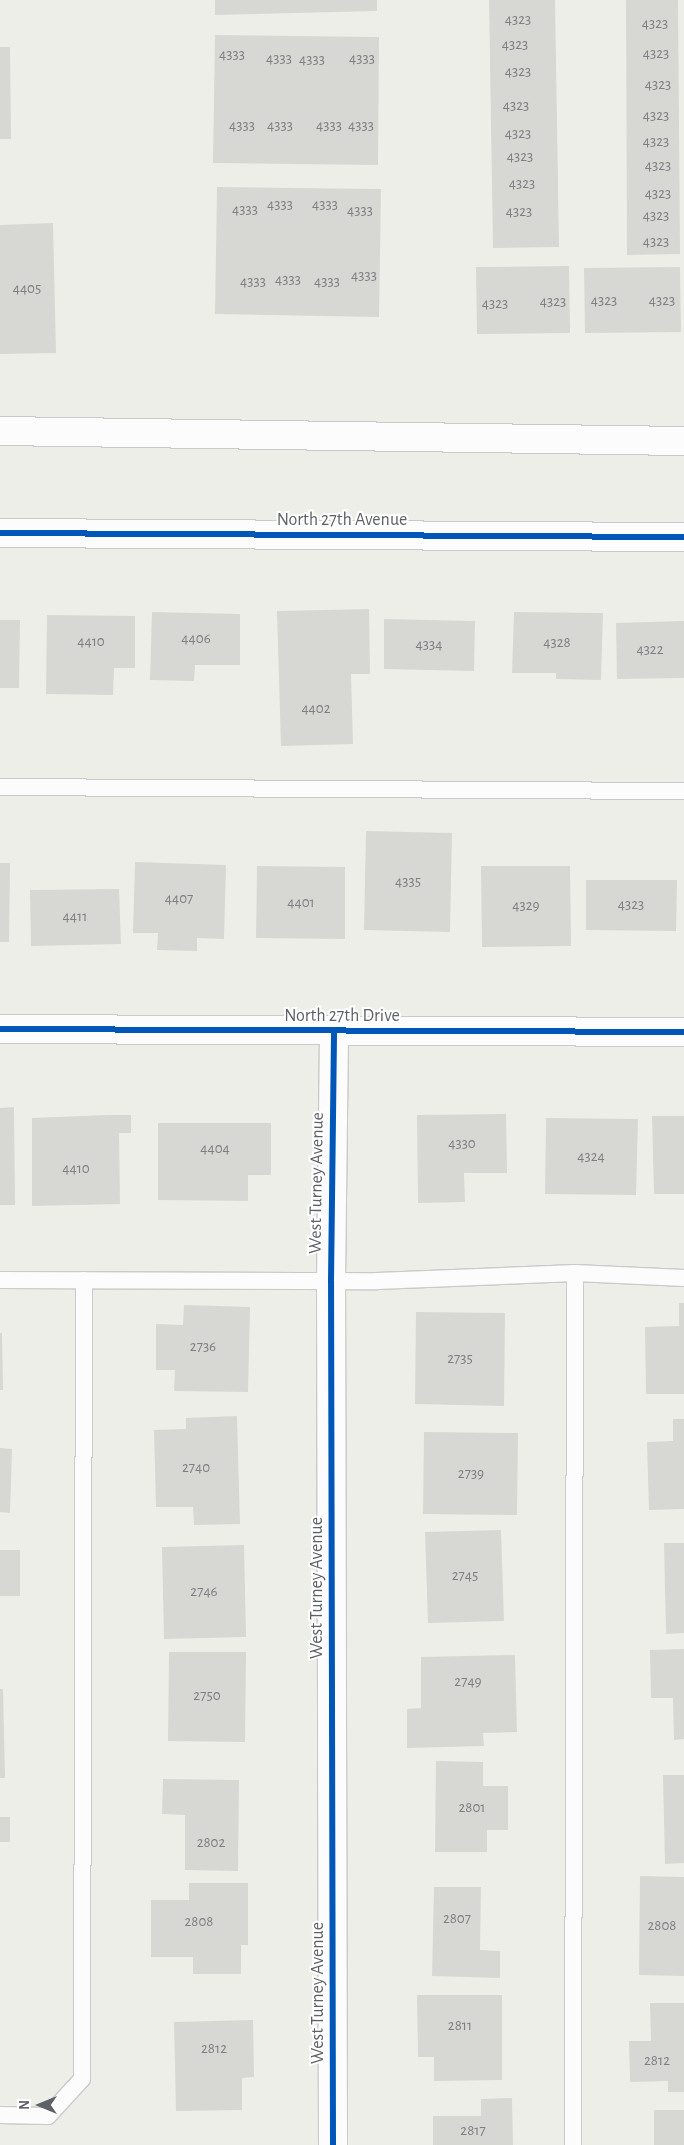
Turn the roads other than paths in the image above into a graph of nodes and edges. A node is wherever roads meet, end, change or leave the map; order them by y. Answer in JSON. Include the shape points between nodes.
{"nodes":[{"id":1,"x":0,"y":431,"type":"edge"},
{"id":2,"x":684,"y":441,"type":"edge"},
{"id":3,"x":0,"y":533,"type":"edge"},
{"id":4,"x":684,"y":537,"type":"edge"},
{"id":5,"x":0,"y":787,"type":"edge"},
{"id":6,"x":684,"y":791,"type":"edge"},
{"id":7,"x":0,"y":1029,"type":"edge"},
{"id":8,"x":334,"y":1031,"type":"junction"},
{"id":9,"x":684,"y":1032,"type":"edge"},
{"id":10,"x":575,"y":1273,"type":"junction"},
{"id":11,"x":684,"y":1278,"type":"edge"},
{"id":12,"x":0,"y":1280,"type":"edge"},
{"id":13,"x":84,"y":1280,"type":"junction"},
{"id":14,"x":331,"y":1281,"type":"junction"},
{"id":15,"x":0,"y":2116,"type":"edge"},
{"id":16,"x":333,"y":2145,"type":"edge"},
{"id":17,"x":573,"y":2145,"type":"edge"}],
"edges":[{"from":1,"to":2,"type":"street"},
{"from":3,"to":4,"type":"street","name":"North 27th Avenue"},
{"from":5,"to":6,"type":"lane"},
{"from":7,"to":8,"type":"street","name":"North 27th Drive"},
{"from":8,"to":9,"type":"street","name":"North 27th Drive"},
{"from":8,"to":14,"type":"street","name":"West Turney Avenue"},
{"from":10,"to":11,"type":"lane"},
{"from":10,"to":14,"type":"lane"},
{"from":10,"to":17,"type":"lane"},
{"from":12,"to":13,"type":"lane"},
{"from":13,"to":14,"type":"lane"},
{"from":13,"to":15,"type":"lane","via":[[82,2078],[48,2116]]},
{"from":14,"to":16,"type":"street","name":"West Turney Avenue"}]}
